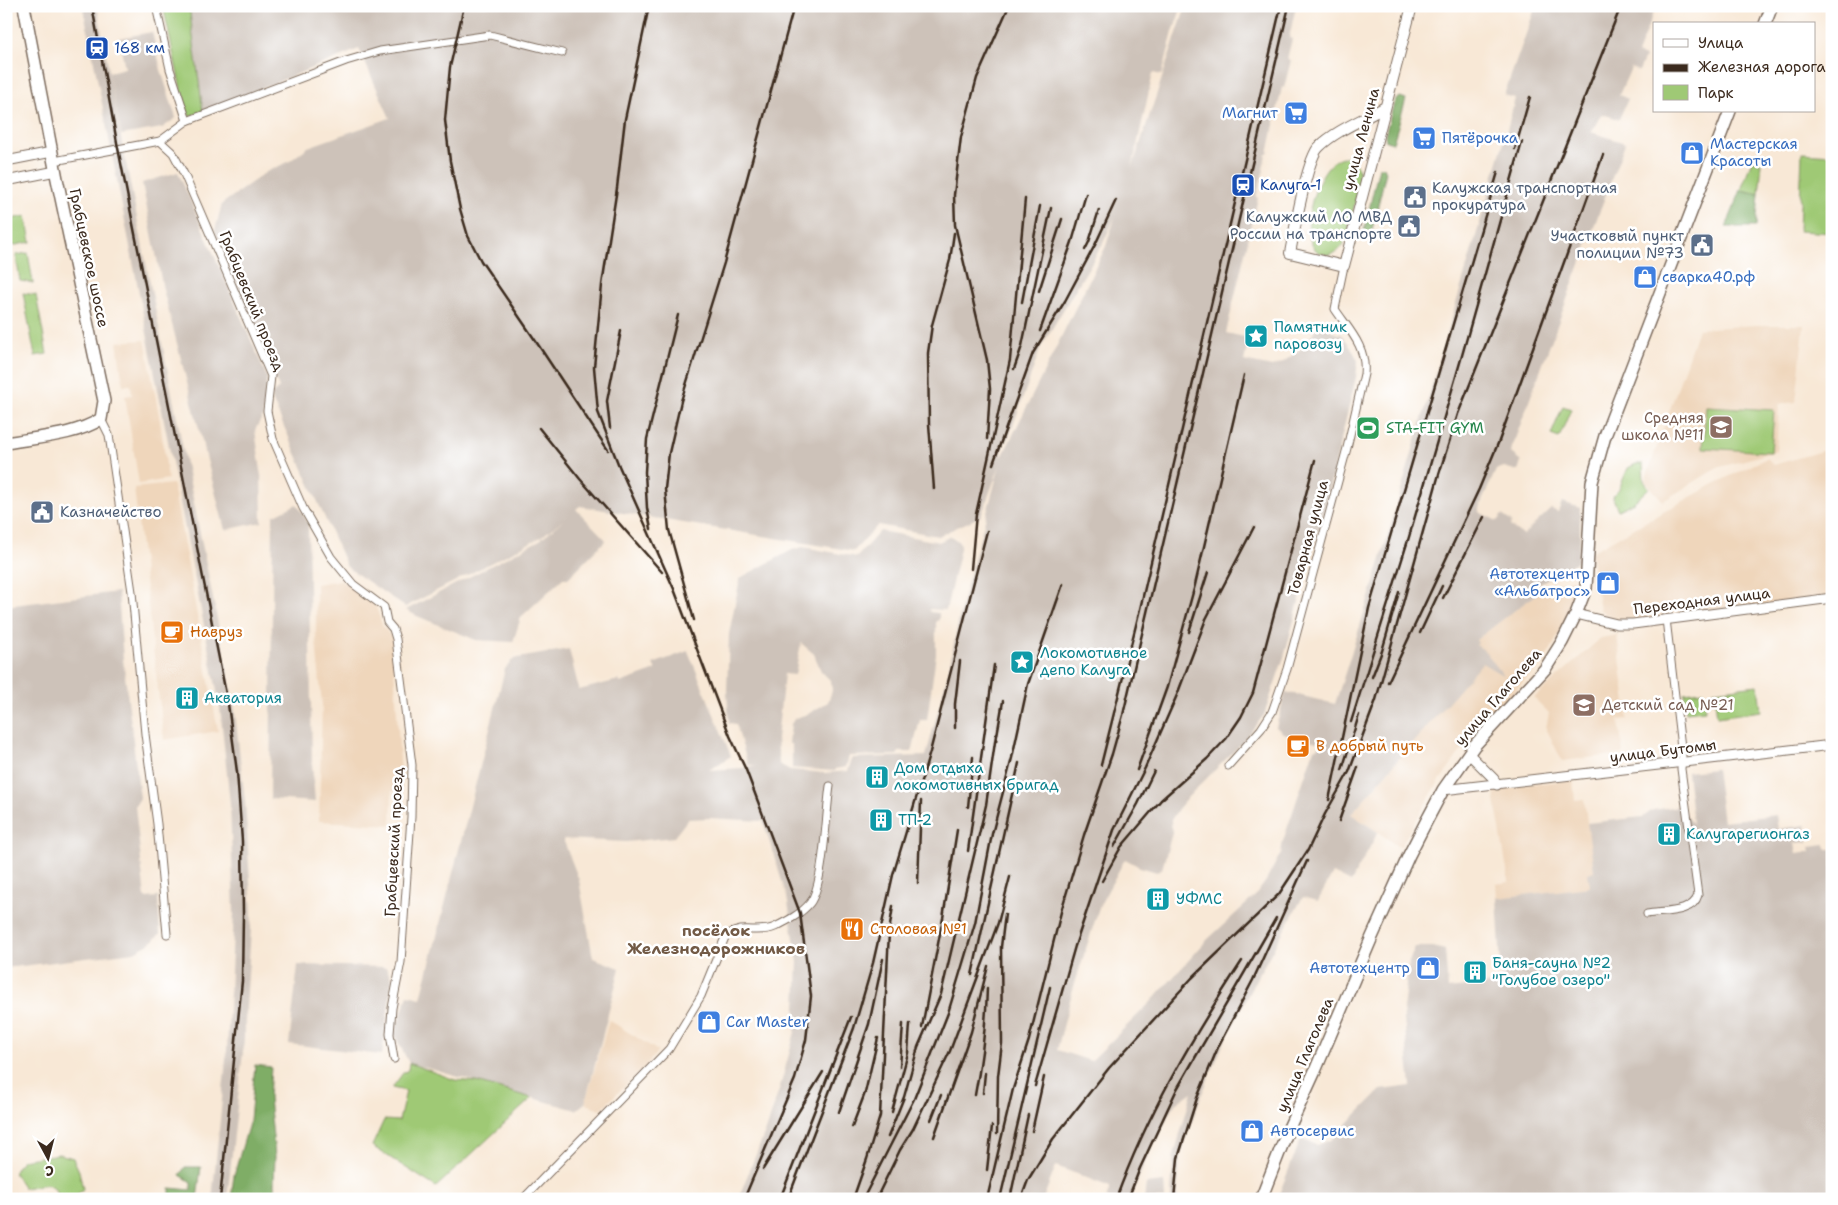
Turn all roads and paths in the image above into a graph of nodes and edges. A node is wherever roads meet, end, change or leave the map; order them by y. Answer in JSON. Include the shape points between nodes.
{"nodes":[{"id":1,"x":24,"y":6,"type":"edge"},
{"id":2,"x":156,"y":6,"type":"edge"},
{"id":3,"x":1412,"y":6,"type":"edge"},
{"id":4,"x":1772,"y":6,"type":"edge"},
{"id":5,"x":1765,"y":22,"type":"edge"},
{"id":6,"x":562,"y":53,"type":"dead end"},
{"id":7,"x":1385,"y":107,"type":"junction"},
{"id":8,"x":1730,"y":112,"type":"edge"},
{"id":9,"x":187,"y":121,"type":"junction"},
{"id":10,"x":160,"y":140,"type":"junction"},
{"id":11,"x":6,"y":161,"type":"edge"},
{"id":12,"x":54,"y":161,"type":"junction"},
{"id":13,"x":6,"y":181,"type":"edge"},
{"id":14,"x":1344,"y":266,"type":"junction"},
{"id":15,"x":1335,"y":309,"type":"joint"},
{"id":16,"x":102,"y":419,"type":"junction"},
{"id":17,"x":6,"y":443,"type":"edge"},
{"id":18,"x":1832,"y":598,"type":"edge"},
{"id":19,"x":1576,"y":614,"type":"junction"},
{"id":20,"x":1666,"y":619,"type":"junction"},
{"id":21,"x":1832,"y":745,"type":"edge"},
{"id":22,"x":1469,"y":754,"type":"junction"},
{"id":23,"x":1682,"y":762,"type":"junction"},
{"id":24,"x":1228,"y":766,"type":"dead end"},
{"id":25,"x":1497,"y":785,"type":"junction"},
{"id":26,"x":830,"y":786,"type":"dead end"},
{"id":27,"x":1443,"y":790,"type":"junction"},
{"id":28,"x":1647,"y":914,"type":"dead end"},
{"id":29,"x":167,"y":934,"type":"dead end"},
{"id":30,"x":394,"y":1059,"type":"dead end"},
{"id":31,"x":523,"y":1199,"type":"edge"},
{"id":32,"x":1261,"y":1199,"type":"edge"}],
"edges":[{"from":1,"to":12,"type":"main road","name":"Грабцевское шоссе"},
{"from":2,"to":9,"type":"street","via":[[170,69]]},
{"from":3,"to":7,"type":"main road","name":"улица Ленина"},
{"from":4,"to":5,"type":"main road"},
{"from":6,"to":9,"type":"street","via":[[490,34],[380,51],[353,58]]},
{"from":7,"to":14,"type":"main road","name":"улица Ленина"},
{"from":7,"to":14,"type":"main road","via":[[1319,147],[1310,166],[1290,253]]},
{"from":8,"to":19,"type":"main road","name":"улица Глаголева","via":[[1605,436],[1592,482],[1586,588]]},
{"from":9,"to":10,"type":"street"},
{"from":10,"to":12,"type":"street"},
{"from":10,"to":30,"type":"street","name":"Грабцевский проезд","via":[[173,153],[187,182],[271,376],[267,412],[273,439],[303,508],[331,557],[353,584],[384,607],[396,639],[412,765],[401,962],[390,1034]]},
{"from":11,"to":12,"type":"street"},
{"from":12,"to":13,"type":"street"},
{"from":12,"to":16,"type":"main road","name":"Грабцевское шоссе","via":[[104,401]]},
{"from":14,"to":15,"type":"street","name":"улица Ленина"},
{"from":15,"to":24,"type":"street","name":"Товарная улица","via":[[1364,357],[1364,374],[1347,448],[1287,669],[1272,712]]},
{"from":16,"to":17,"type":"main road","via":[[79,430]]},
{"from":16,"to":29,"type":"street","via":[[109,435],[132,592]]},
{"from":18,"to":20,"type":"street","name":"Переходная улица"},
{"from":19,"to":20,"type":"street","name":"Переходная улица","via":[[1617,624]]},
{"from":19,"to":22,"type":"main road","name":"улица Глаголева","via":[[1546,669]]},
{"from":20,"to":23,"type":"street"},
{"from":21,"to":23,"type":"street","name":"улица Бутомы"},
{"from":22,"to":25,"type":"street"},
{"from":22,"to":27,"type":"main road","name":"улица Глаголева"},
{"from":23,"to":25,"type":"street","name":"улица Бутомы"},
{"from":23,"to":28,"type":"street","via":[[1698,895],[1688,908]]},
{"from":25,"to":27,"type":"street","name":"улица Бутомы"},
{"from":26,"to":31,"type":"street","via":[[823,854],[810,902],[773,928],[739,930],[726,935],[701,996],[669,1049]]},
{"from":27,"to":32,"type":"main road","name":"улица Глаголева","via":[[1390,896]]}]}
